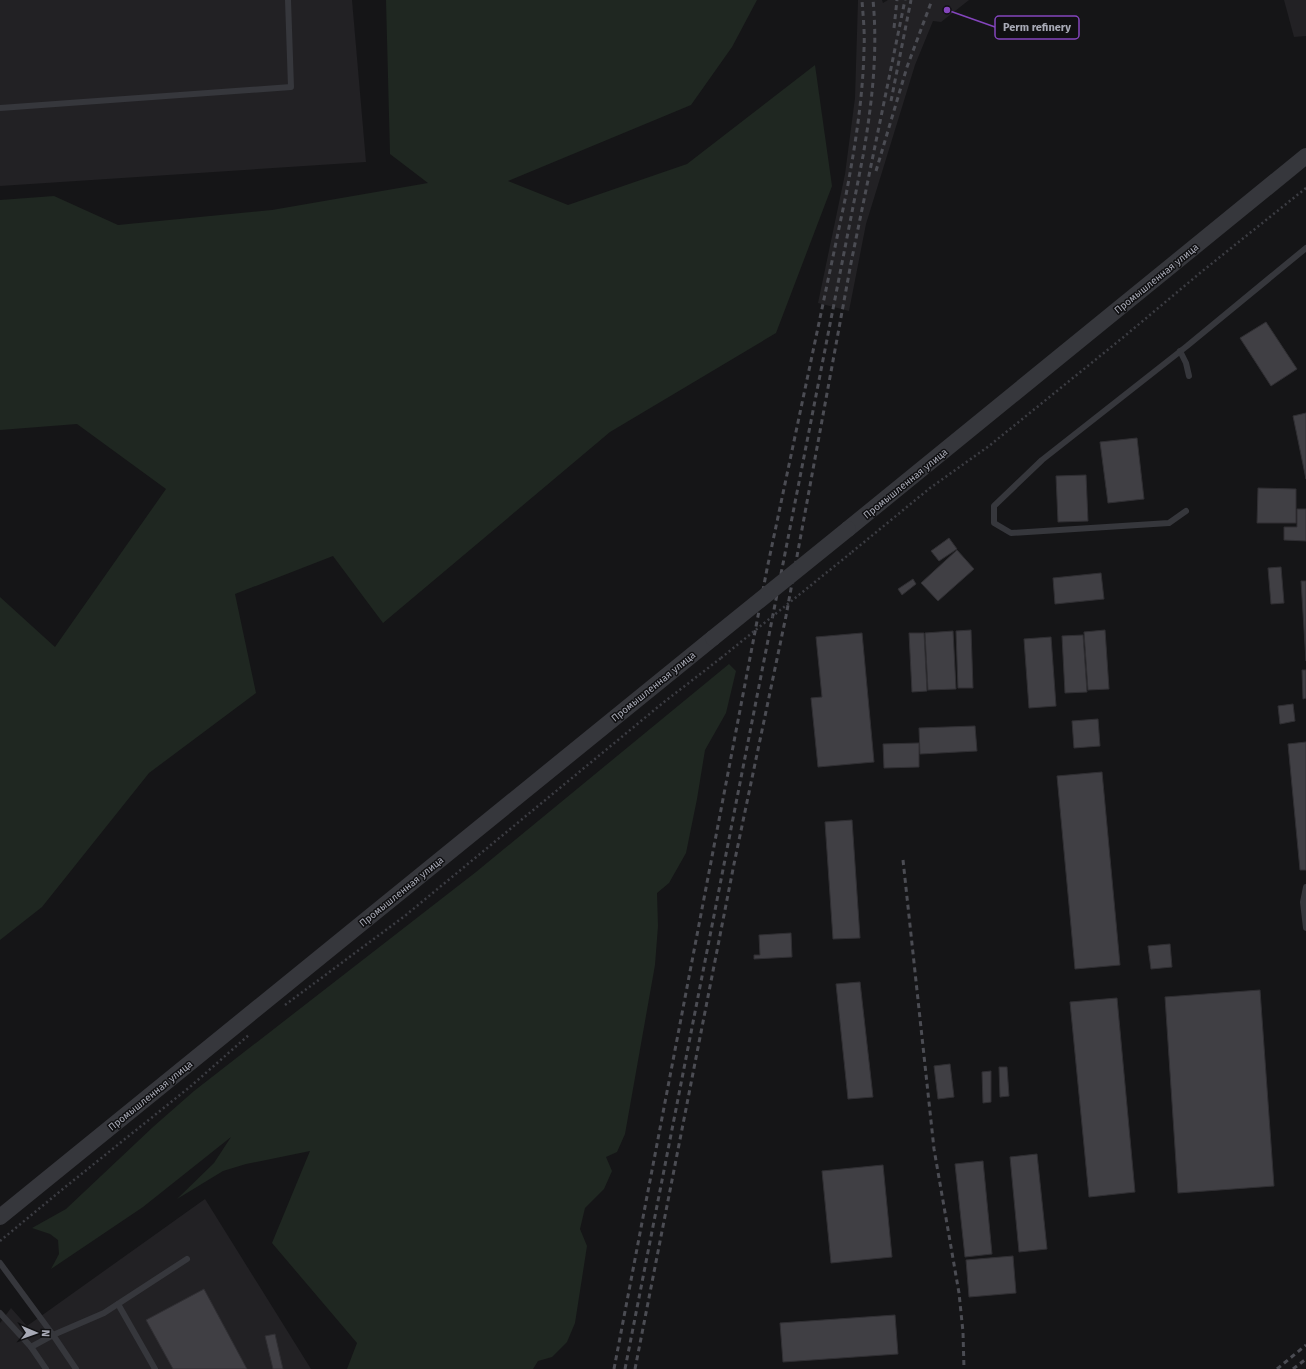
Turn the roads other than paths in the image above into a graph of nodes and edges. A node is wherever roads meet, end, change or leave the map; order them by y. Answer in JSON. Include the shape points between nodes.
{"nodes":[{"id":1,"x":288,"y":0,"type":"edge"},
{"id":2,"x":0,"y":108,"type":"edge"},
{"id":3,"x":1306,"y":156,"type":"edge"},
{"id":4,"x":1306,"y":248,"type":"edge"},
{"id":5,"x":1180,"y":351,"type":"junction"},
{"id":6,"x":1189,"y":376,"type":"dead end"},
{"id":7,"x":1186,"y":511,"type":"dead end"},
{"id":8,"x":1306,"y":887,"type":"edge"},
{"id":9,"x":1306,"y":928,"type":"edge"},
{"id":10,"x":0,"y":1217,"type":"edge"},
{"id":11,"x":187,"y":1259,"type":"dead end"},
{"id":12,"x":0,"y":1263,"type":"edge"},
{"id":13,"x":118,"y":1304,"type":"junction"},
{"id":14,"x":0,"y":1313,"type":"edge"},
{"id":15,"x":53,"y":1335,"type":"junction"},
{"id":16,"x":31,"y":1348,"type":"junction"},
{"id":17,"x":46,"y":1369,"type":"edge"},
{"id":18,"x":76,"y":1369,"type":"edge"},
{"id":19,"x":155,"y":1369,"type":"edge"}],
"edges":[{"from":1,"to":2,"type":"lane","via":[[291,87]]},
{"from":3,"to":10,"type":"street","name":"Промышленная улица","bridge":true},
{"from":4,"to":5,"type":"lane"},
{"from":5,"to":6,"type":"lane"},
{"from":5,"to":7,"type":"lane","via":[[1042,460],[994,506],[994,523],[1011,533],[1169,524]]},
{"from":8,"to":9,"type":"lane","via":[[1303,902]]},
{"from":11,"to":13,"type":"lane"},
{"from":12,"to":15,"type":"lane"},
{"from":13,"to":15,"type":"lane","via":[[104,1313]]},
{"from":13,"to":19,"type":"lane"},
{"from":14,"to":16,"type":"lane"},
{"from":15,"to":16,"type":"lane"},
{"from":15,"to":18,"type":"lane"},
{"from":16,"to":17,"type":"lane"}]}
